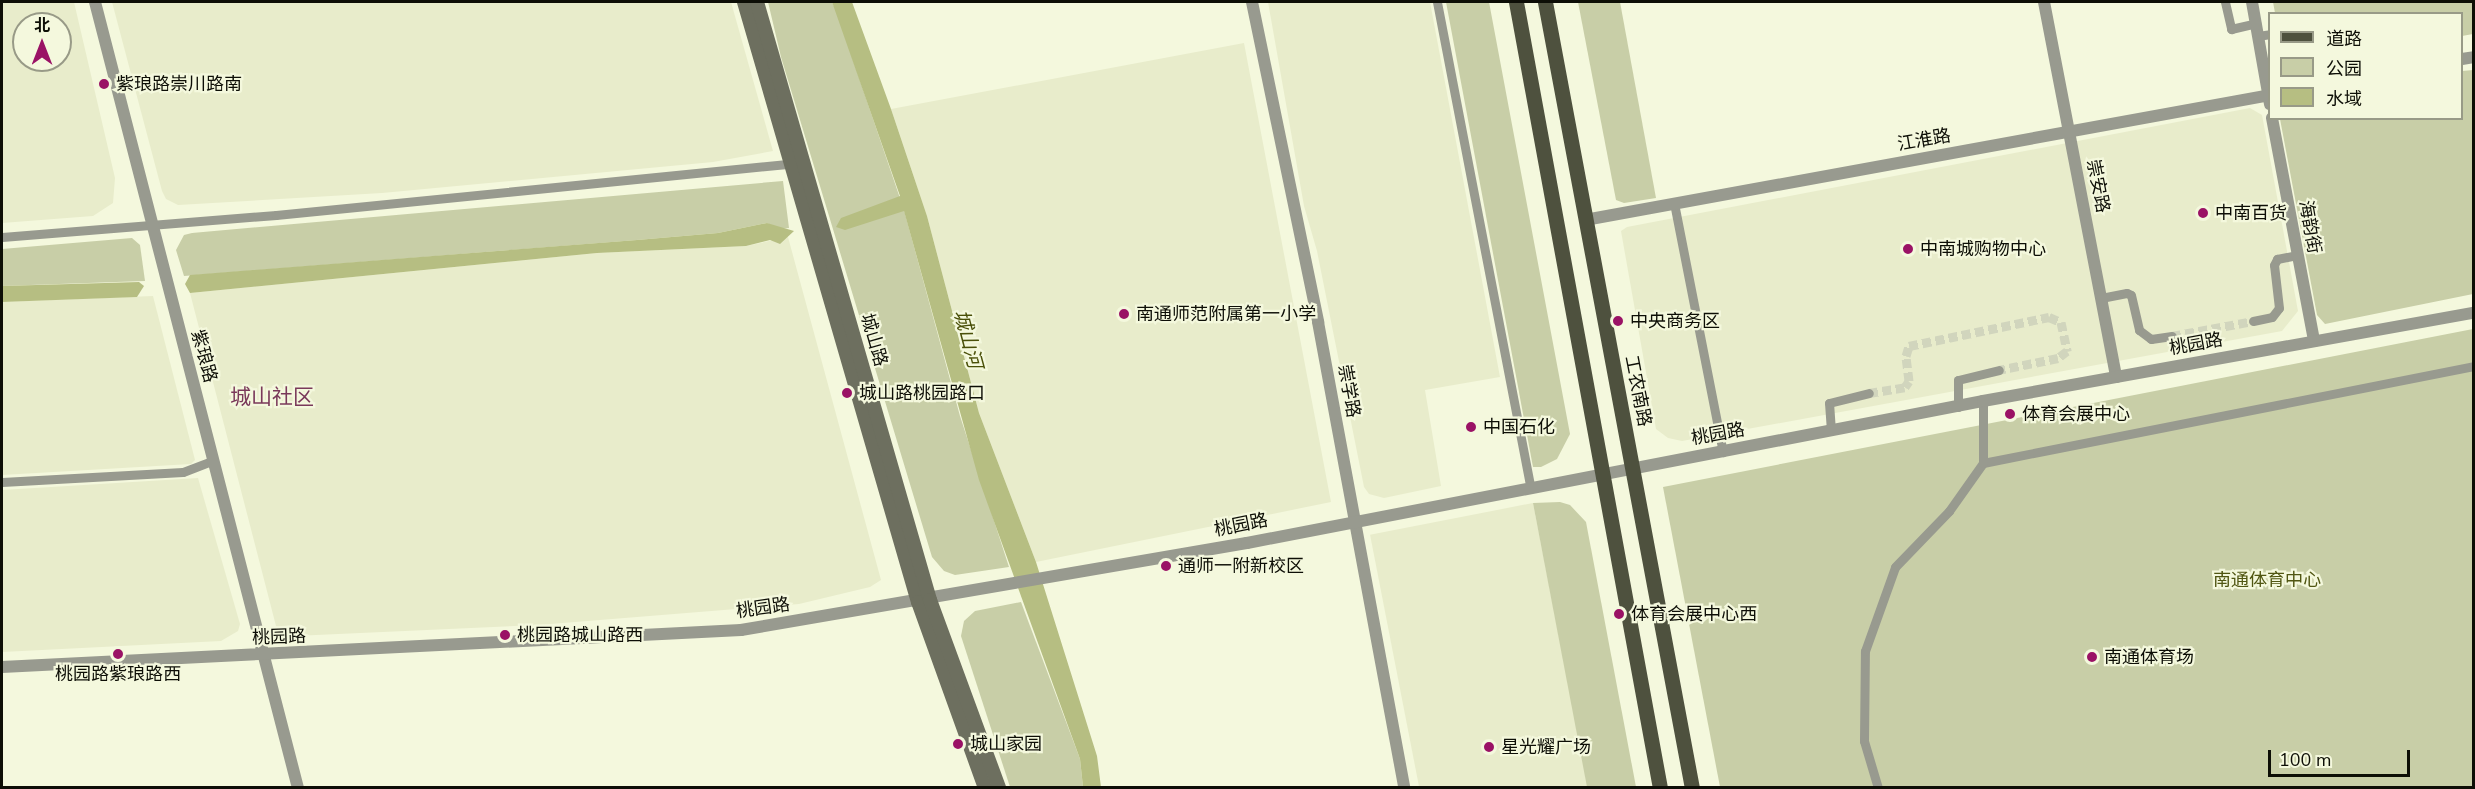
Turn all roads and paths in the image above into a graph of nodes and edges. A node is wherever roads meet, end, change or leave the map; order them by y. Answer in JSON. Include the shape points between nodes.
{"nodes":[{"id":1,"x":96,"y":2,"type":"edge"},
{"id":2,"x":744,"y":2,"type":"edge"},
{"id":3,"x":757,"y":2,"type":"edge"},
{"id":4,"x":1252,"y":2,"type":"edge"},
{"id":5,"x":1437,"y":2,"type":"edge"},
{"id":6,"x":1516,"y":2,"type":"edge"},
{"id":7,"x":1545,"y":2,"type":"edge"},
{"id":8,"x":2044,"y":2,"type":"edge"},
{"id":9,"x":2225,"y":2,"type":"edge"},
{"id":10,"x":2252,"y":2,"type":"edge"},
{"id":11,"x":2261,"y":31,"type":"edge"},
{"id":12,"x":2268,"y":90,"type":"edge"},
{"id":13,"x":2268,"y":98,"type":"edge"},
{"id":14,"x":2272,"y":120,"type":"edge"},
{"id":15,"x":2069,"y":132,"type":"junction"},
{"id":16,"x":797,"y":163,"type":"junction"},
{"id":17,"x":1674,"y":203,"type":"junction"},
{"id":18,"x":1585,"y":220,"type":"junction"},
{"id":19,"x":151,"y":226,"type":"junction"},
{"id":20,"x":2,"y":237,"type":"edge"},
{"id":21,"x":2297,"y":255,"type":"junction"},
{"id":22,"x":2101,"y":298,"type":"junction"},
{"id":23,"x":2474,"y":312,"type":"edge"},
{"id":24,"x":2253,"y":321,"type":"tunnel mouth"},
{"id":25,"x":2172,"y":336,"type":"tunnel mouth"},
{"id":26,"x":2314,"y":341,"type":"junction"},
{"id":27,"x":2474,"y":366,"type":"edge"},
{"id":28,"x":1999,"y":370,"type":"tunnel mouth"},
{"id":29,"x":2116,"y":377,"type":"junction"},
{"id":30,"x":1869,"y":393,"type":"tunnel mouth"},
{"id":31,"x":1983,"y":401,"type":"junction"},
{"id":32,"x":1959,"y":407,"type":"junction"},
{"id":33,"x":1831,"y":431,"type":"junction"},
{"id":34,"x":1722,"y":452,"type":"junction"},
{"id":35,"x":212,"y":461,"type":"junction"},
{"id":36,"x":1983,"y":463,"type":"junction"},
{"id":37,"x":1633,"y":467,"type":"junction"},
{"id":38,"x":1603,"y":472,"type":"junction"},
{"id":39,"x":2,"y":482,"type":"edge"},
{"id":40,"x":1530,"y":487,"type":"junction"},
{"id":41,"x":1353,"y":521,"type":"junction"},
{"id":42,"x":924,"y":601,"type":"junction"},
{"id":43,"x":265,"y":656,"type":"junction"},
{"id":44,"x":2,"y":667,"type":"edge"},
{"id":45,"x":298,"y":788,"type":"edge"},
{"id":46,"x":985,"y":788,"type":"edge"},
{"id":47,"x":999,"y":788,"type":"edge"},
{"id":48,"x":1404,"y":788,"type":"edge"},
{"id":49,"x":1660,"y":788,"type":"edge"},
{"id":50,"x":1692,"y":788,"type":"edge"},
{"id":51,"x":1878,"y":788,"type":"edge"}],
"edges":[{"from":1,"to":19,"type":"street","name":"紫琅路"},
{"from":2,"to":16,"type":"main road","name":"城山路"},
{"from":3,"to":16,"type":"main road","name":"城山路"},
{"from":4,"to":41,"type":"street","name":"崇学路","via":[[1318,322]]},
{"from":5,"to":40,"type":"street"},
{"from":6,"to":38,"type":"main road"},
{"from":7,"to":18,"type":"main road","name":"工农南路"},
{"from":8,"to":15,"type":"street","name":"崇安路"},
{"from":9,"to":11,"type":"street","via":[[2230,29]]},
{"from":10,"to":11,"type":"street"},
{"from":11,"to":12,"type":"street"},
{"from":13,"to":15,"type":"street","name":"江淮路"},
{"from":14,"to":21,"type":"street","name":"海韵街"},
{"from":15,"to":17,"type":"street","name":"江淮路"},
{"from":15,"to":22,"type":"street","name":"崇安路"},
{"from":16,"to":19,"type":"street"},
{"from":16,"to":42,"type":"main road","name":"城山路"},
{"from":17,"to":18,"type":"street","name":"江淮路"},
{"from":17,"to":34,"type":"street"},
{"from":18,"to":37,"type":"main road","name":"工农南路"},
{"from":19,"to":20,"type":"street"},
{"from":19,"to":35,"type":"street","name":"紫琅路"},
{"from":21,"to":24,"type":"street","via":[[2277,259],[2274,265],[2279,308],[2272,317]]},
{"from":21,"to":26,"type":"street","name":"海韵街"},
{"from":22,"to":25,"type":"street","via":[[2127,293],[2143,334],[2151,339]]},
{"from":22,"to":29,"type":"street","name":"崇安路"},
{"from":23,"to":26,"type":"street","name":"桃园路"},
{"from":26,"to":29,"type":"street","name":"桃园路"},
{"from":27,"to":36,"type":"street"},
{"from":28,"to":32,"type":"street","via":[[1958,380]]},
{"from":29,"to":31,"type":"street","name":"桃园路"},
{"from":30,"to":33,"type":"street","via":[[1829,404]]},
{"from":31,"to":32,"type":"street","name":"桃园路"},
{"from":31,"to":36,"type":"street"},
{"from":32,"to":33,"type":"street","name":"桃园路"},
{"from":33,"to":34,"type":"street","name":"桃园路"},
{"from":34,"to":37,"type":"street","name":"桃园路"},
{"from":35,"to":39,"type":"street","via":[[183,472]]},
{"from":35,"to":43,"type":"street","name":"紫琅路"},
{"from":36,"to":51,"type":"street","via":[[1949,510],[1895,567],[1865,651],[1864,741]]},
{"from":37,"to":38,"type":"street","name":"桃园路"},
{"from":37,"to":50,"type":"main road","name":"工农南路"},
{"from":38,"to":40,"type":"street","name":"桃园路"},
{"from":38,"to":49,"type":"main road"},
{"from":40,"to":41,"type":"street","name":"桃园路"},
{"from":41,"to":42,"type":"street","name":"桃园路"},
{"from":41,"to":48,"type":"street","name":"崇学路"},
{"from":42,"to":43,"type":"street","name":"桃园路","via":[[741,630]]},
{"from":42,"to":46,"type":"main road","name":"城山路"},
{"from":42,"to":47,"type":"main road","name":"城山路"},
{"from":43,"to":44,"type":"street","name":"桃园路"},
{"from":43,"to":45,"type":"street","name":"紫琅路"}]}
